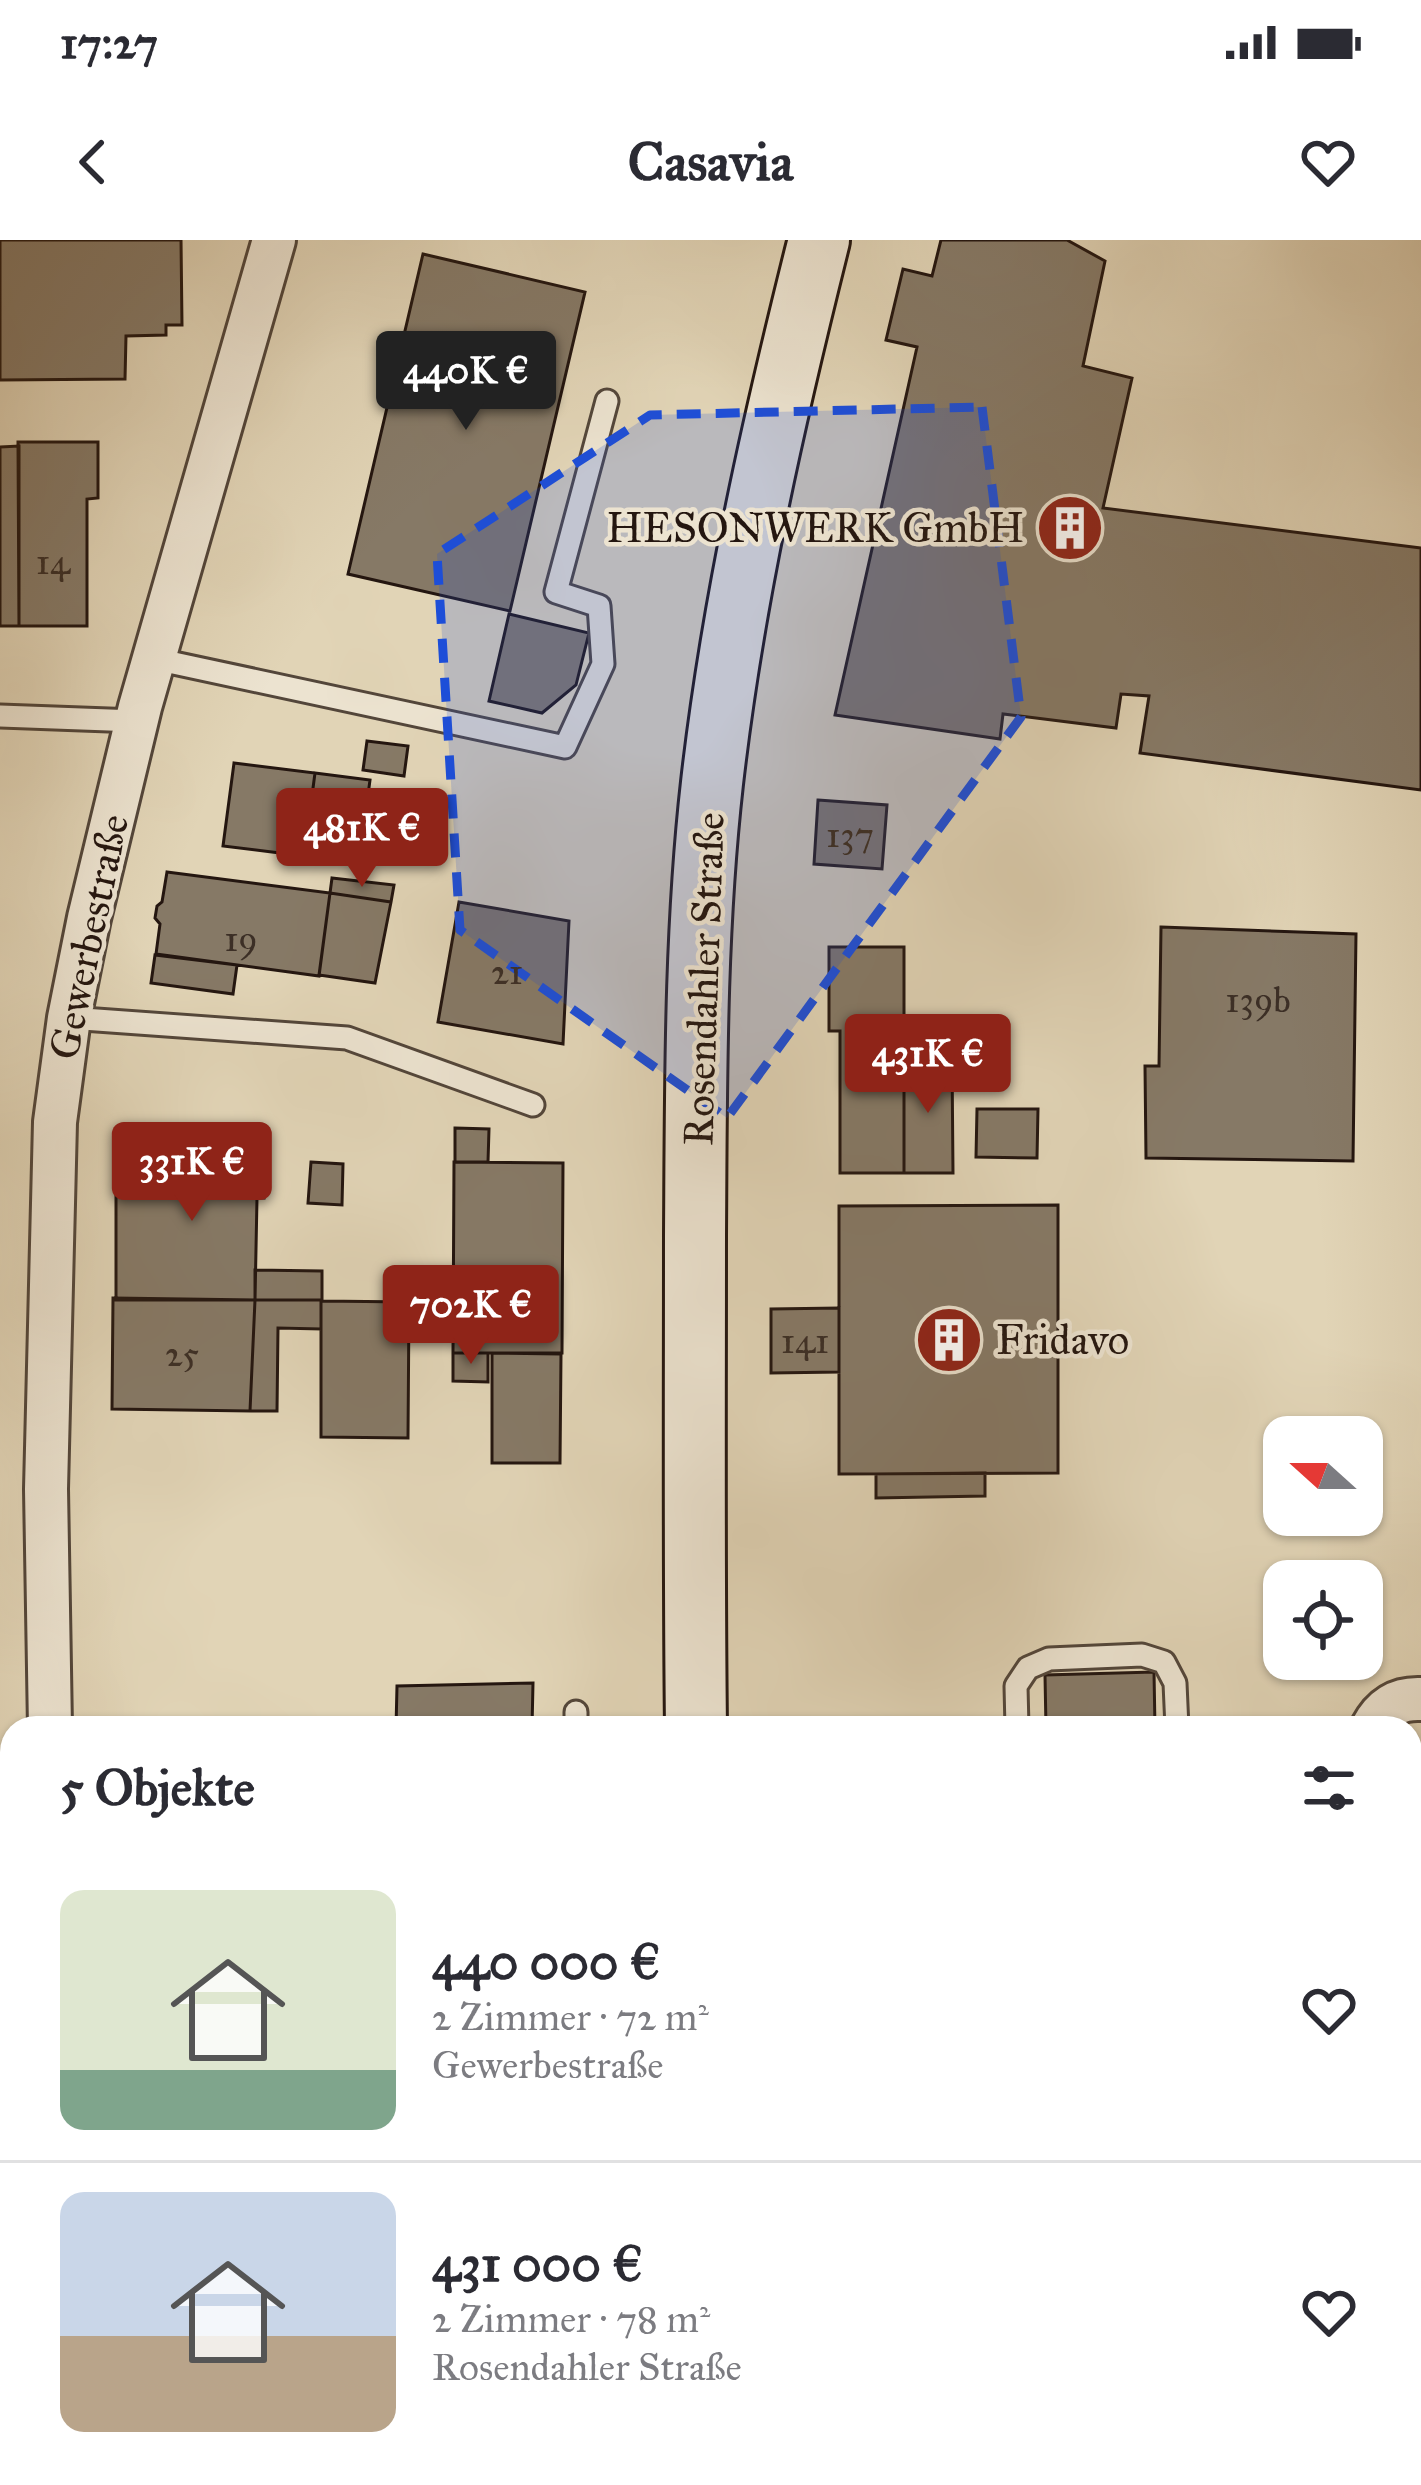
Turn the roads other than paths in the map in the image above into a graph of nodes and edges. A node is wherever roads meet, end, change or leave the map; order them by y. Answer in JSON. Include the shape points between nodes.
{"nodes":[{"id":1,"x":274,"y":240,"type":"edge"},
{"id":2,"x":819,"y":240,"type":"edge"},
{"id":3,"x":607,"y":400,"type":"dead end"},
{"id":4,"x":155,"y":659,"type":"junction"},
{"id":5,"x":0,"y":716,"type":"edge"},
{"id":6,"x":136,"y":721,"type":"junction"},
{"id":7,"x":69,"y":1018,"type":"junction"},
{"id":8,"x":533,"y":1105,"type":"dead end"},
{"id":9,"x":1421,"y":1699,"type":"edge"},
{"id":10,"x":50,"y":1716,"type":"edge"},
{"id":11,"x":696,"y":1716,"type":"edge"},
{"id":12,"x":1017,"y":1716,"type":"edge"},
{"id":13,"x":1176,"y":1716,"type":"edge"},
{"id":14,"x":1378,"y":1716,"type":"edge"}],
"edges":[{"from":1,"to":4,"type":"street","name":"Gewerbestraße"},
{"from":2,"to":11,"type":"main road","name":"Rosendahler Straße","via":[[752,525],[712,782],[696,1080]]},
{"from":3,"to":4,"type":"lane","via":[[556,592],[599,606],[603,664],[565,747]]},
{"from":4,"to":6,"type":"street","name":"Gewerbestraße"},
{"from":5,"to":6,"type":"lane"},
{"from":6,"to":7,"type":"street","name":"Gewerbestraße"},
{"from":7,"to":8,"type":"lane","via":[[347,1038]]},
{"from":7,"to":10,"type":"street","name":"Gewerbestraße","via":[[55,1122]]},
{"from":9,"to":14,"type":"street","via":[[1395,1702]]},
{"from":12,"to":13,"type":"lane","via":[[1016,1685],[1028,1668],[1049,1659],[1142,1655],[1164,1662]]}]}
